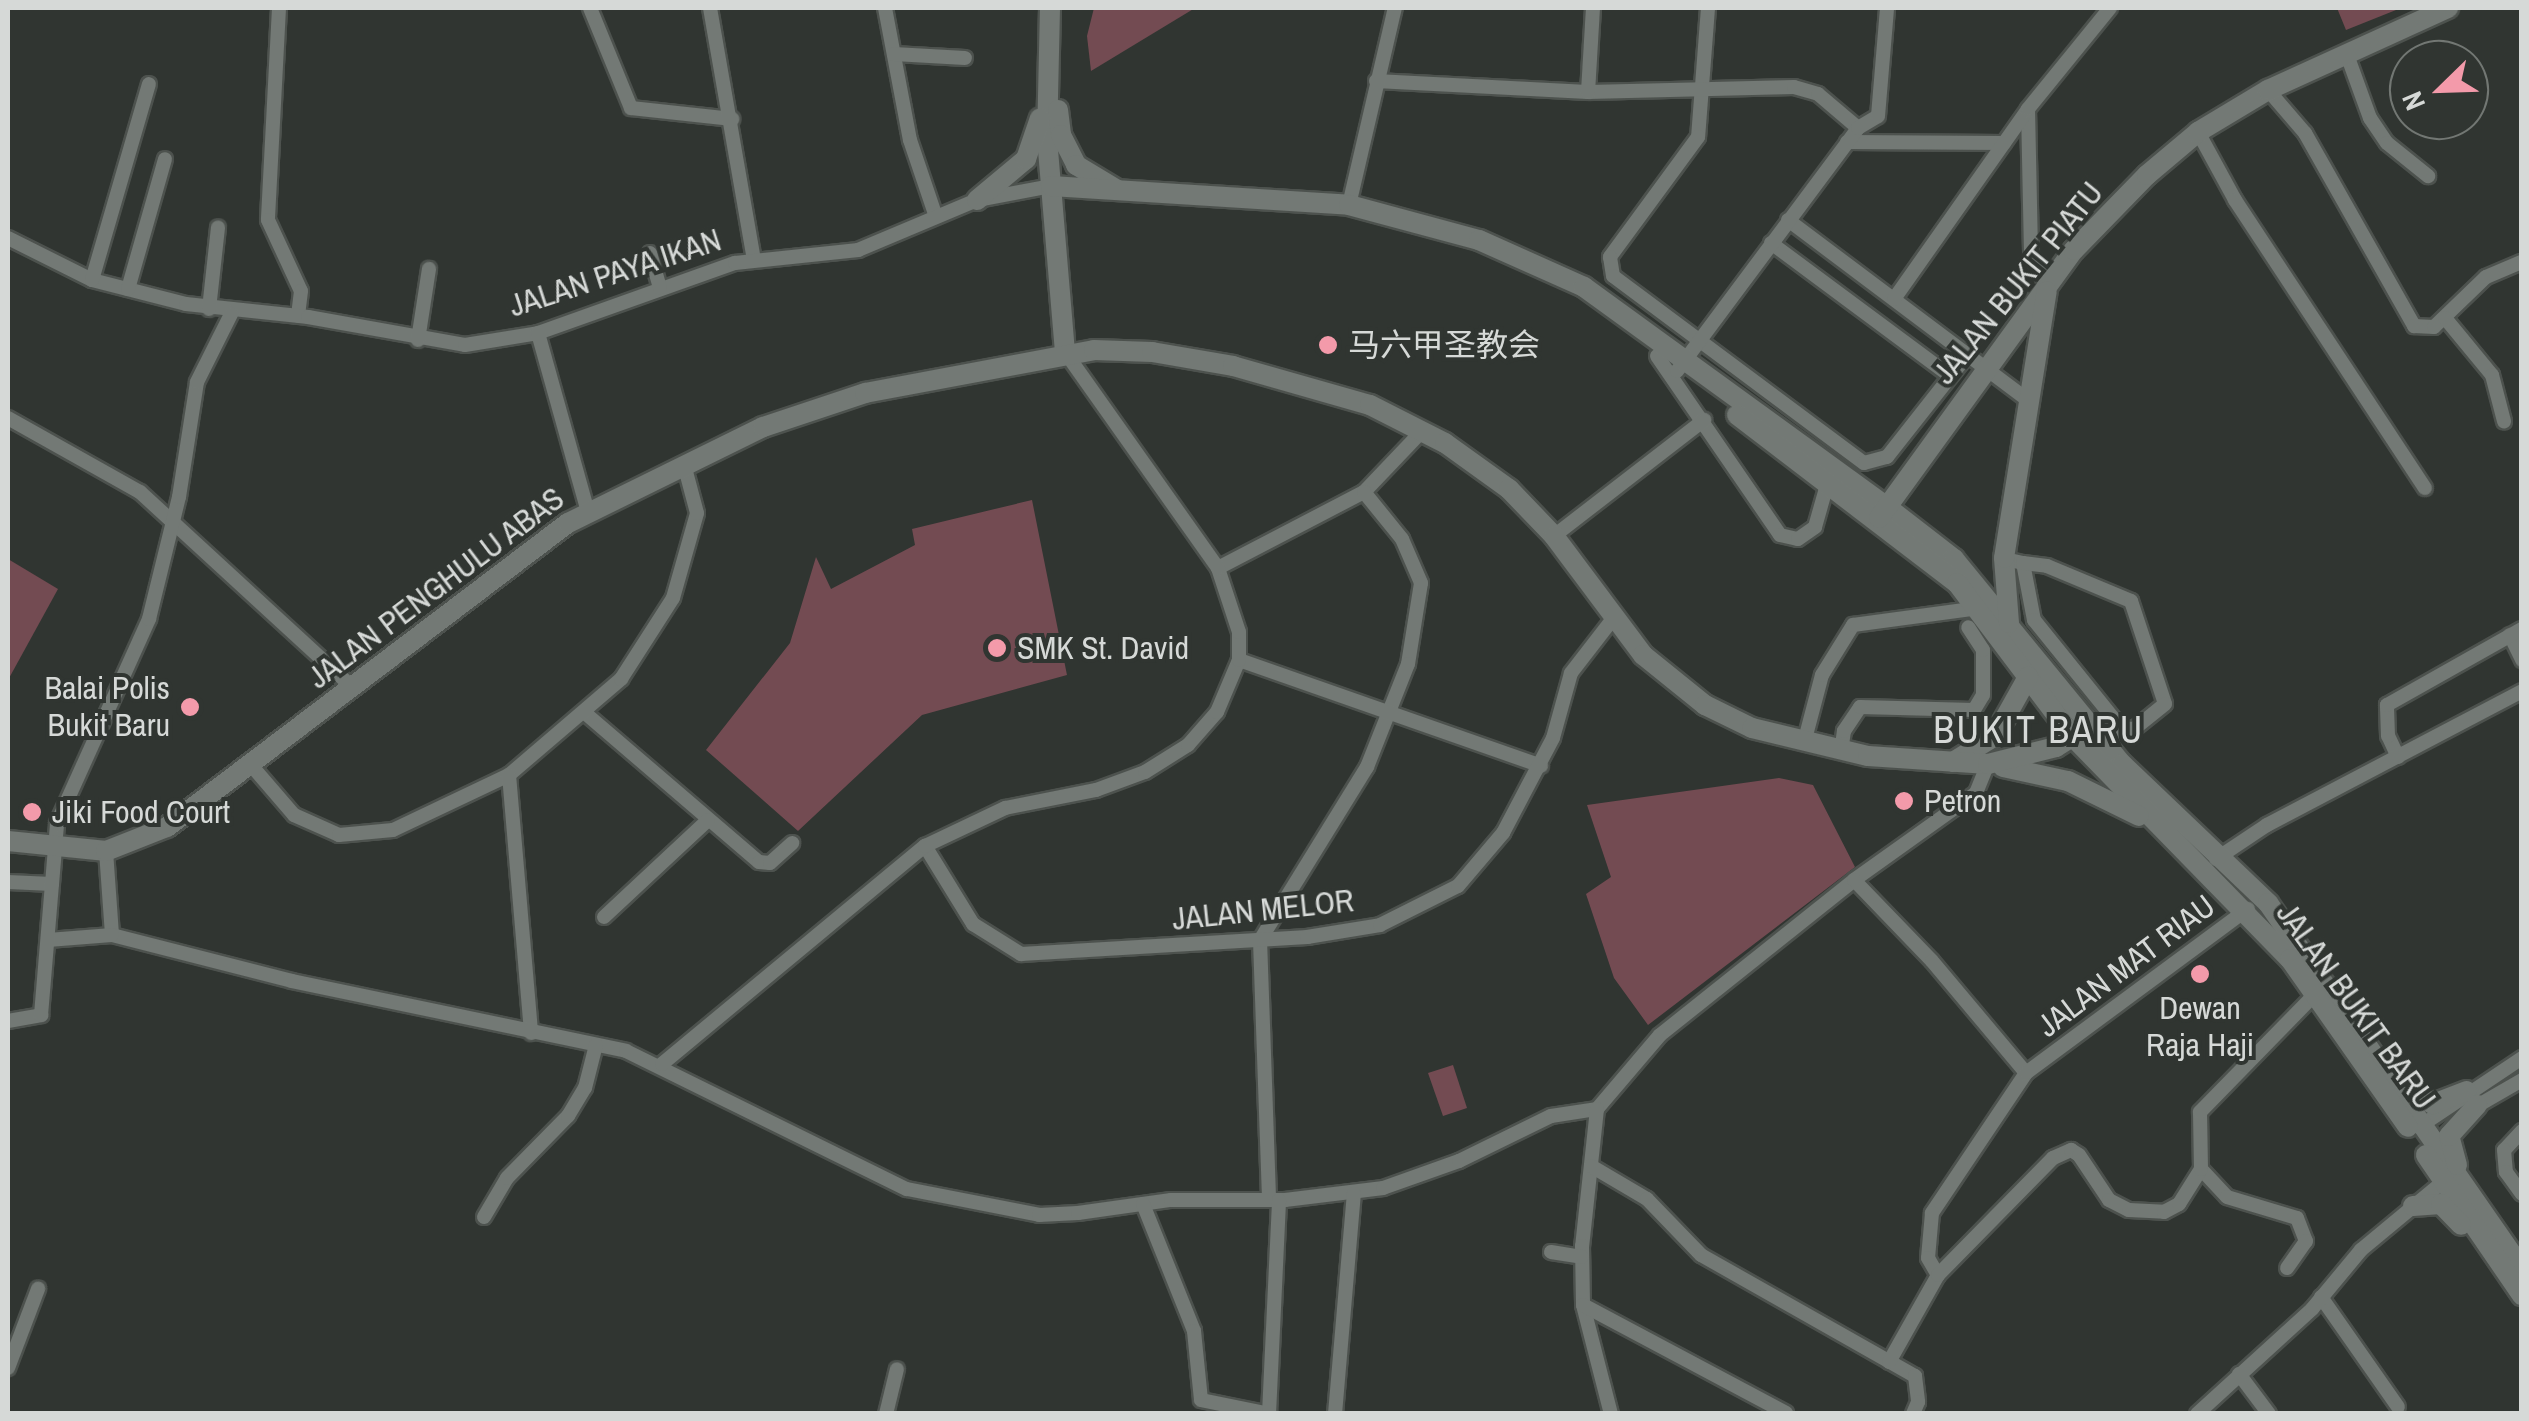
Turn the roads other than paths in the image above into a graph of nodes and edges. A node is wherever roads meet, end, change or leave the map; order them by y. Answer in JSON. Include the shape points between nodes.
{"nodes":[{"id":1,"x":279,"y":8,"type":"edge"},
{"id":2,"x":590,"y":8,"type":"edge"},
{"id":3,"x":710,"y":8,"type":"edge"},
{"id":4,"x":885,"y":8,"type":"edge"},
{"id":5,"x":1395,"y":8,"type":"edge"},
{"id":6,"x":1593,"y":8,"type":"edge"},
{"id":7,"x":1708,"y":8,"type":"edge"},
{"id":8,"x":1886,"y":8,"type":"edge"},
{"id":9,"x":2110,"y":8,"type":"edge"},
{"id":10,"x":2448,"y":8,"type":"edge"},
{"id":11,"x":1049,"y":13,"type":"edge"},
{"id":12,"x":2346,"y":52,"type":"junction"},
{"id":13,"x":894,"y":54,"type":"junction"},
{"id":14,"x":966,"y":58,"type":"dead end"},
{"id":15,"x":1376,"y":80,"type":"junction"},
{"id":16,"x":149,"y":84,"type":"dead end"},
{"id":17,"x":2268,"y":90,"type":"junction"},
{"id":18,"x":1588,"y":92,"type":"junction"},
{"id":19,"x":1704,"y":93,"type":"junction"},
{"id":20,"x":1046,"y":97,"type":"junction"},
{"id":21,"x":2028,"y":108,"type":"junction"},
{"id":22,"x":732,"y":118,"type":"junction"},
{"id":23,"x":1858,"y":128,"type":"junction"},
{"id":24,"x":2198,"y":132,"type":"junction"},
{"id":25,"x":1847,"y":142,"type":"junction"},
{"id":26,"x":2004,"y":144,"type":"junction"},
{"id":27,"x":165,"y":159,"type":"dead end"},
{"id":28,"x":2428,"y":176,"type":"dead end"},
{"id":29,"x":1050,"y":186,"type":"junction"},
{"id":30,"x":1132,"y":195,"type":"junction"},
{"id":31,"x":977,"y":200,"type":"junction"},
{"id":32,"x":1348,"y":206,"type":"junction"},
{"id":33,"x":935,"y":214,"type":"junction"},
{"id":34,"x":1788,"y":220,"type":"junction"},
{"id":35,"x":218,"y":227,"type":"dead end"},
{"id":36,"x":8,"y":238,"type":"edge"},
{"id":37,"x":1479,"y":240,"type":"junction"},
{"id":38,"x":1770,"y":243,"type":"junction"},
{"id":39,"x":650,"y":253,"type":"dead end"},
{"id":40,"x":754,"y":260,"type":"junction"},
{"id":41,"x":2522,"y":262,"type":"edge"},
{"id":42,"x":429,"y":269,"type":"dead end"},
{"id":43,"x":92,"y":280,"type":"junction"},
{"id":44,"x":660,"y":288,"type":"junction"},
{"id":45,"x":128,"y":289,"type":"junction"},
{"id":46,"x":2048,"y":290,"type":"junction"},
{"id":47,"x":1894,"y":299,"type":"junction"},
{"id":48,"x":209,"y":309,"type":"junction"},
{"id":49,"x":231,"y":314,"type":"junction"},
{"id":50,"x":298,"y":316,"type":"junction"},
{"id":51,"x":2445,"y":318,"type":"junction"},
{"id":52,"x":538,"y":334,"type":"junction"},
{"id":53,"x":1699,"y":339,"type":"junction"},
{"id":54,"x":418,"y":340,"type":"junction"},
{"id":55,"x":1065,"y":352,"type":"junction"},
{"id":56,"x":1968,"y":354,"type":"junction"},
{"id":57,"x":1657,"y":356,"type":"junction"},
{"id":58,"x":1680,"y":365,"type":"junction"},
{"id":59,"x":1986,"y":366,"type":"junction"},
{"id":60,"x":1950,"y":376,"type":"junction"},
{"id":61,"x":2028,"y":400,"type":"junction"},
{"id":62,"x":8,"y":418,"type":"edge"},
{"id":63,"x":1704,"y":420,"type":"junction"},
{"id":64,"x":2504,"y":422,"type":"dead end"},
{"id":65,"x":1422,"y":431,"type":"junction"},
{"id":66,"x":684,"y":464,"type":"junction"},
{"id":67,"x":1831,"y":475,"type":"junction"},
{"id":68,"x":2425,"y":488,"type":"dead end"},
{"id":69,"x":1364,"y":492,"type":"junction"},
{"id":70,"x":588,"y":512,"type":"junction"},
{"id":71,"x":1883,"y":513,"type":"junction"},
{"id":72,"x":174,"y":521,"type":"junction"},
{"id":73,"x":1554,"y":536,"type":"junction"},
{"id":74,"x":2014,"y":560,"type":"junction"},
{"id":75,"x":1218,"y":568,"type":"junction"},
{"id":76,"x":1979,"y":608,"type":"junction"},
{"id":77,"x":1612,"y":620,"type":"junction"},
{"id":78,"x":1968,"y":627,"type":"dead end"},
{"id":79,"x":2010,"y":627,"type":"junction"},
{"id":80,"x":2516,"y":632,"type":"edge"},
{"id":81,"x":1239,"y":660,"type":"junction"},
{"id":82,"x":2522,"y":660,"type":"edge"},
{"id":83,"x":2028,"y":677,"type":"junction"},
{"id":84,"x":352,"y":686,"type":"junction"},
{"id":85,"x":2522,"y":691,"type":"edge"},
{"id":86,"x":585,"y":713,"type":"junction"},
{"id":87,"x":1388,"y":713,"type":"junction"},
{"id":88,"x":2121,"y":728,"type":"junction"},
{"id":89,"x":2081,"y":733,"type":"junction"},
{"id":90,"x":1804,"y":744,"type":"junction"},
{"id":91,"x":2103,"y":744,"type":"junction"},
{"id":92,"x":1842,"y":752,"type":"junction"},
{"id":93,"x":2398,"y":757,"type":"junction"},
{"id":94,"x":1951,"y":764,"type":"junction"},
{"id":95,"x":1988,"y":764,"type":"junction"},
{"id":96,"x":251,"y":765,"type":"junction"},
{"id":97,"x":1541,"y":766,"type":"junction"},
{"id":98,"x":508,"y":775,"type":"junction"},
{"id":99,"x":708,"y":820,"type":"junction"},
{"id":100,"x":8,"y":840,"type":"edge"},
{"id":101,"x":792,"y":843,"type":"dead end"},
{"id":102,"x":2177,"y":844,"type":"junction"},
{"id":103,"x":925,"y":846,"type":"junction"},
{"id":104,"x":55,"y":847,"type":"junction"},
{"id":105,"x":106,"y":851,"type":"junction"},
{"id":106,"x":2212,"y":864,"type":"junction"},
{"id":107,"x":1854,"y":880,"type":"junction"},
{"id":108,"x":8,"y":882,"type":"edge"},
{"id":109,"x":52,"y":884,"type":"junction"},
{"id":110,"x":2248,"y":909,"type":"junction"},
{"id":111,"x":604,"y":916,"type":"dead end"},
{"id":112,"x":112,"y":935,"type":"junction"},
{"id":113,"x":48,"y":940,"type":"junction"},
{"id":114,"x":1260,"y":940,"type":"junction"},
{"id":115,"x":2316,"y":967,"type":"junction"},
{"id":116,"x":2314,"y":994,"type":"junction"},
{"id":117,"x":8,"y":1021,"type":"edge"},
{"id":118,"x":531,"y":1033,"type":"junction"},
{"id":119,"x":596,"y":1045,"type":"junction"},
{"id":120,"x":2522,"y":1058,"type":"edge"},
{"id":121,"x":662,"y":1064,"type":"junction"},
{"id":122,"x":2032,"y":1070,"type":"junction"},
{"id":123,"x":2522,"y":1080,"type":"edge"},
{"id":124,"x":2472,"y":1098,"type":"junction"},
{"id":125,"x":1598,"y":1109,"type":"junction"},
{"id":126,"x":2522,"y":1132,"type":"edge"},
{"id":127,"x":2421,"y":1136,"type":"junction"},
{"id":128,"x":1591,"y":1166,"type":"junction"},
{"id":129,"x":2201,"y":1170,"type":"junction"},
{"id":130,"x":2449,"y":1177,"type":"junction"},
{"id":131,"x":1354,"y":1194,"type":"junction"},
{"id":132,"x":2522,"y":1194,"type":"edge"},
{"id":133,"x":1274,"y":1200,"type":"junction"},
{"id":134,"x":1143,"y":1204,"type":"junction"},
{"id":135,"x":2413,"y":1206,"type":"junction"},
{"id":136,"x":484,"y":1216,"type":"dead end"},
{"id":137,"x":1551,"y":1252,"type":"dead end"},
{"id":138,"x":1582,"y":1257,"type":"junction"},
{"id":139,"x":2522,"y":1265,"type":"edge"},
{"id":140,"x":2287,"y":1268,"type":"dead end"},
{"id":141,"x":1938,"y":1275,"type":"junction"},
{"id":142,"x":38,"y":1288,"type":"dead end"},
{"id":143,"x":2522,"y":1295,"type":"edge"},
{"id":144,"x":2322,"y":1297,"type":"junction"},
{"id":145,"x":1583,"y":1305,"type":"junction"},
{"id":146,"x":2522,"y":1306,"type":"edge"},
{"id":147,"x":1890,"y":1362,"type":"junction"},
{"id":148,"x":8,"y":1368,"type":"edge"},
{"id":149,"x":897,"y":1368,"type":"dead end"},
{"id":150,"x":2239,"y":1374,"type":"junction"},
{"id":151,"x":2398,"y":1407,"type":"dead end"},
{"id":152,"x":1269,"y":1413,"type":"edge"},
{"id":153,"x":886,"y":1414,"type":"edge"},
{"id":154,"x":1335,"y":1414,"type":"edge"},
{"id":155,"x":1611,"y":1414,"type":"edge"},
{"id":156,"x":1786,"y":1414,"type":"edge"},
{"id":157,"x":1913,"y":1414,"type":"edge"},
{"id":158,"x":2197,"y":1414,"type":"edge"},
{"id":159,"x":2269,"y":1414,"type":"edge"}],
"edges":[{"from":1,"to":50,"type":"street","via":[[268,220],[301,290]]},
{"from":2,"to":22,"type":"street","via":[[631,108]]},
{"from":3,"to":22,"type":"street"},
{"from":4,"to":13,"type":"street"},
{"from":5,"to":15,"type":"street"},
{"from":6,"to":18,"type":"street"},
{"from":7,"to":19,"type":"street"},
{"from":8,"to":23,"type":"street","via":[[1883,106]]},
{"from":9,"to":21,"type":"street"},
{"from":10,"to":12,"type":"main road","name":"JALAN BUKIT PIATU"},
{"from":11,"to":20,"type":"main road"},
{"from":11,"to":30,"type":"main road","via":[[1068,152],[1089,175]]},
{"from":12,"to":17,"type":"main road","name":"JALAN BUKIT PIATU"},
{"from":12,"to":28,"type":"street","via":[[2370,118],[2386,142]]},
{"from":13,"to":14,"type":"street"},
{"from":13,"to":33,"type":"street","via":[[910,140]]},
{"from":15,"to":18,"type":"street"},
{"from":15,"to":32,"type":"street"},
{"from":16,"to":43,"type":"street"},
{"from":17,"to":24,"type":"main road","name":"JALAN BUKIT PIATU"},
{"from":17,"to":51,"type":"street","via":[[2306,134],[2414,326],[2428,330]]},
{"from":18,"to":19,"type":"street"},
{"from":19,"to":23,"type":"street","via":[[1807,89]]},
{"from":19,"to":53,"type":"street","via":[[1698,137],[1610,264],[1617,280]]},
{"from":20,"to":29,"type":"main road"},
{"from":20,"to":31,"type":"main road","via":[[1026,159]]},
{"from":21,"to":26,"type":"street"},
{"from":21,"to":46,"type":"street","via":[[2032,254]]},
{"from":22,"to":40,"type":"street"},
{"from":23,"to":25,"type":"street"},
{"from":24,"to":46,"type":"main road","name":"JALAN BUKIT PIATU","via":[[2101,219]]},
{"from":24,"to":68,"type":"street","via":[[2244,214]]},
{"from":25,"to":26,"type":"street"},
{"from":25,"to":34,"type":"street"},
{"from":26,"to":47,"type":"street"},
{"from":27,"to":45,"type":"street"},
{"from":29,"to":30,"type":"main road","name":"JALAN PAYA IKAN"},
{"from":29,"to":31,"type":"street","name":"JALAN PAYA IKAN"},
{"from":29,"to":55,"type":"main road"},
{"from":30,"to":32,"type":"main road","name":"JALAN PAYA IKAN"},
{"from":31,"to":33,"type":"street","name":"JALAN PAYA IKAN"},
{"from":32,"to":37,"type":"main road","name":"JALAN PAYA IKAN"},
{"from":33,"to":40,"type":"street","name":"JALAN PAYA IKAN","via":[[832,256]]},
{"from":34,"to":38,"type":"street"},
{"from":34,"to":47,"type":"street"},
{"from":35,"to":48,"type":"street"},
{"from":36,"to":43,"type":"street","name":"JALAN PAYA IKAN"},
{"from":37,"to":57,"type":"main road","name":"JALAN PAYA IKAN"},
{"from":37,"to":58,"type":"main road","name":"JALAN PAYA IKAN","via":[[1571,280]]},
{"from":38,"to":53,"type":"street"},
{"from":38,"to":60,"type":"street"},
{"from":39,"to":44,"type":"street"},
{"from":40,"to":44,"type":"street","name":"JALAN PAYA IKAN"},
{"from":41,"to":51,"type":"street","via":[[2486,277]]},
{"from":42,"to":54,"type":"street"},
{"from":43,"to":45,"type":"street","name":"JALAN PAYA IKAN"},
{"from":44,"to":52,"type":"street","name":"JALAN PAYA IKAN"},
{"from":45,"to":48,"type":"street","name":"JALAN PAYA IKAN"},
{"from":46,"to":59,"type":"main road","name":"JALAN BUKIT PIATU"},
{"from":46,"to":61,"type":"main road"},
{"from":47,"to":56,"type":"street"},
{"from":48,"to":49,"type":"street","name":"JALAN PAYA IKAN"},
{"from":49,"to":50,"type":"street","name":"JALAN PAYA IKAN"},
{"from":49,"to":72,"type":"street","via":[[196,382]]},
{"from":50,"to":54,"type":"street","name":"JALAN PAYA IKAN"},
{"from":51,"to":64,"type":"street","via":[[2492,374]]},
{"from":52,"to":54,"type":"street","name":"JALAN PAYA IKAN","via":[[494,343]]},
{"from":52,"to":70,"type":"street"},
{"from":53,"to":58,"type":"street"},
{"from":53,"to":60,"type":"street","via":[[1864,463],[1875,464]]},
{"from":55,"to":65,"type":"main road","name":"JALAN PENGHULU ABAS","via":[[1152,352],[1234,366],[1370,404]]},
{"from":55,"to":66,"type":"main road","name":"JALAN PENGHULU ABAS","via":[[865,392],[763,427]]},
{"from":55,"to":75,"type":"street"},
{"from":56,"to":59,"type":"street"},
{"from":56,"to":60,"type":"street"},
{"from":57,"to":58,"type":"main road","name":"JALAN PAYA IKAN"},
{"from":57,"to":63,"type":"street"},
{"from":58,"to":67,"type":"main road","name":"JALAN BUKIT BARU"},
{"from":59,"to":61,"type":"street"},
{"from":59,"to":71,"type":"main road","name":"JALAN BUKIT PIATU"},
{"from":61,"to":74,"type":"main road"},
{"from":62,"to":72,"type":"street","via":[[140,492]]},
{"from":63,"to":67,"type":"street","via":[[1772,526],[1788,539],[1815,528]]},
{"from":63,"to":73,"type":"street"},
{"from":65,"to":69,"type":"street"},
{"from":65,"to":73,"type":"main road","name":"JALAN PENGHULU ABAS","via":[[1509,489]]},
{"from":66,"to":70,"type":"main road","name":"JALAN PENGHULU ABAS"},
{"from":66,"to":86,"type":"street","via":[[696,514],[683,576],[630,667]]},
{"from":67,"to":71,"type":"main road","name":"JALAN BUKIT BARU"},
{"from":69,"to":75,"type":"street"},
{"from":69,"to":87,"type":"street","via":[[1402,539],[1421,582],[1408,664]]},
{"from":70,"to":84,"type":"main road","name":"JALAN PENGHULU ABAS"},
{"from":71,"to":76,"type":"main road","name":"JALAN BUKIT BARU"},
{"from":71,"to":79,"type":"main road","name":"JALAN BUKIT BARU","via":[[1954,559]]},
{"from":72,"to":84,"type":"street"},
{"from":72,"to":104,"type":"street","via":[[149,618],[87,749],[57,823]]},
{"from":73,"to":77,"type":"main road","name":"JALAN PENGHULU ABAS"},
{"from":74,"to":79,"type":"main road"},
{"from":74,"to":88,"type":"street","via":[[2034,620]]},
{"from":74,"to":88,"type":"street","via":[[2131,602],[2166,704],[2134,729]]},
{"from":75,"to":81,"type":"street","via":[[1239,632]]},
{"from":76,"to":83,"type":"main road","name":"JALAN BUKIT BARU"},
{"from":76,"to":90,"type":"street","via":[[1853,625],[1822,675]]},
{"from":77,"to":90,"type":"main road","name":"JALAN PENGHULU ABAS","via":[[1656,667],[1705,705]]},
{"from":77,"to":97,"type":"street","name":"JALAN MELOR","via":[[1570,673]]},
{"from":78,"to":92,"type":"street","via":[[1983,650],[1983,695],[1974,710],[1860,708],[1844,731]]},
{"from":79,"to":89,"type":"main road","name":"JALAN BUKIT BARU"},
{"from":80,"to":82,"type":"street"},
{"from":80,"to":93,"type":"street","via":[[2387,705],[2388,736]]},
{"from":81,"to":87,"type":"street"},
{"from":81,"to":103,"type":"street","via":[[1217,712],[1168,760],[1108,786],[1005,808]]},
{"from":83,"to":89,"type":"main road","name":"JALAN BUKIT BARU"},
{"from":83,"to":94,"type":"main road","via":[[1994,736]]},
{"from":84,"to":96,"type":"main road","name":"JALAN PENGHULU ABAS"},
{"from":85,"to":93,"type":"street"},
{"from":86,"to":98,"type":"street"},
{"from":86,"to":99,"type":"street"},
{"from":87,"to":97,"type":"street"},
{"from":87,"to":114,"type":"street","via":[[1343,812]]},
{"from":88,"to":91,"type":"street"},
{"from":89,"to":91,"type":"main road","name":"JALAN BUKIT BARU"},
{"from":89,"to":95,"type":"main road","name":"JALAN PENGHULU ABAS"},
{"from":89,"to":102,"type":"main road","name":"JALAN BUKIT BARU"},
{"from":90,"to":92,"type":"main road","name":"JALAN PENGHULU ABAS"},
{"from":91,"to":106,"type":"main road","name":"JALAN BUKIT BARU"},
{"from":92,"to":94,"type":"main road","name":"JALAN PENGHULU ABAS"},
{"from":93,"to":106,"type":"street"},
{"from":94,"to":95,"type":"main road","name":"JALAN PENGHULU ABAS"},
{"from":95,"to":102,"type":"main road","via":[[2084,788]]},
{"from":95,"to":107,"type":"street","via":[[1968,800]]},
{"from":96,"to":98,"type":"street","via":[[294,816],[338,836],[393,830]]},
{"from":96,"to":105,"type":"main road","name":"JALAN PENGHULU ABAS","via":[[166,827]]},
{"from":97,"to":114,"type":"street","name":"JALAN MELOR","via":[[1491,848],[1437,900],[1354,931]]},
{"from":98,"to":118,"type":"street"},
{"from":99,"to":101,"type":"street","via":[[759,862],[770,864]]},
{"from":99,"to":111,"type":"street"},
{"from":100,"to":104,"type":"main road","name":"JALAN PENGHULU ABAS"},
{"from":102,"to":106,"type":"main road","name":"JALAN BUKIT BARU"},
{"from":103,"to":114,"type":"street","name":"JALAN MELOR","via":[[972,924],[1021,954]]},
{"from":103,"to":121,"type":"street"},
{"from":104,"to":105,"type":"main road","name":"JALAN PENGHULU ABAS"},
{"from":104,"to":109,"type":"street"},
{"from":105,"to":112,"type":"street"},
{"from":106,"to":110,"type":"main road","name":"JALAN BUKIT BARU"},
{"from":106,"to":115,"type":"main road","name":"JALAN BUKIT BARU","via":[[2268,903]]},
{"from":107,"to":122,"type":"street"},
{"from":107,"to":125,"type":"street","via":[[1660,1034]]},
{"from":108,"to":109,"type":"street"},
{"from":109,"to":113,"type":"street"},
{"from":110,"to":116,"type":"main road","name":"JALAN BUKIT BARU"},
{"from":110,"to":122,"type":"street","name":"JALAN MAT RIAU"},
{"from":112,"to":113,"type":"street"},
{"from":112,"to":118,"type":"street"},
{"from":113,"to":117,"type":"street","via":[[41,1015]]},
{"from":114,"to":133,"type":"street"},
{"from":115,"to":124,"type":"main road","via":[[2416,1099],[2433,1104]]},
{"from":115,"to":127,"type":"main road","name":"JALAN BUKIT BARU"},
{"from":116,"to":127,"type":"main road","name":"JALAN BUKIT BARU"},
{"from":116,"to":129,"type":"street","via":[[2200,1112]]},
{"from":118,"to":119,"type":"street"},
{"from":119,"to":121,"type":"street"},
{"from":119,"to":136,"type":"street","via":[[585,1088],[568,1116],[507,1178]]},
{"from":120,"to":124,"type":"street"},
{"from":121,"to":134,"type":"street","via":[[930,1198],[1039,1215]]},
{"from":122,"to":141,"type":"street","name":"JALAN MAT RIAU","via":[[1932,1213],[1928,1258]]},
{"from":123,"to":124,"type":"street"},
{"from":124,"to":127,"type":"street"},
{"from":124,"to":139,"type":"main road","via":[[2449,1136],[2450,1152]]},
{"from":125,"to":128,"type":"street"},
{"from":125,"to":131,"type":"street","via":[[1551,1116],[1459,1161]]},
{"from":126,"to":132,"type":"street","via":[[2504,1150],[2506,1172]]},
{"from":127,"to":130,"type":"main road","name":"JALAN BUKIT BARU"},
{"from":128,"to":138,"type":"street"},
{"from":128,"to":147,"type":"street","via":[[1647,1198],[1702,1255]]},
{"from":129,"to":140,"type":"street","via":[[2228,1197],[2297,1218],[2306,1242]]},
{"from":129,"to":141,"type":"street","via":[[2179,1204],[2150,1213],[2110,1200],[2078,1156],[2062,1153]]},
{"from":130,"to":135,"type":"street"},
{"from":130,"to":139,"type":"main road","name":"JALAN BUKIT BARU"},
{"from":130,"to":143,"type":"main road","name":"JALAN BUKIT BARU"},
{"from":131,"to":133,"type":"street"},
{"from":131,"to":154,"type":"street"},
{"from":133,"to":134,"type":"street"},
{"from":133,"to":152,"type":"street"},
{"from":134,"to":152,"type":"street","via":[[1194,1331],[1201,1400]]},
{"from":135,"to":144,"type":"street"},
{"from":135,"to":146,"type":"main road","via":[[2428,1200],[2452,1212]]},
{"from":137,"to":138,"type":"street"},
{"from":138,"to":145,"type":"street"},
{"from":141,"to":147,"type":"street"},
{"from":142,"to":148,"type":"street"},
{"from":144,"to":150,"type":"street"},
{"from":144,"to":151,"type":"street"},
{"from":145,"to":155,"type":"street"},
{"from":145,"to":156,"type":"street"},
{"from":147,"to":157,"type":"street","via":[[1915,1376]]},
{"from":149,"to":153,"type":"street"},
{"from":150,"to":158,"type":"street"},
{"from":150,"to":159,"type":"street"}]}
